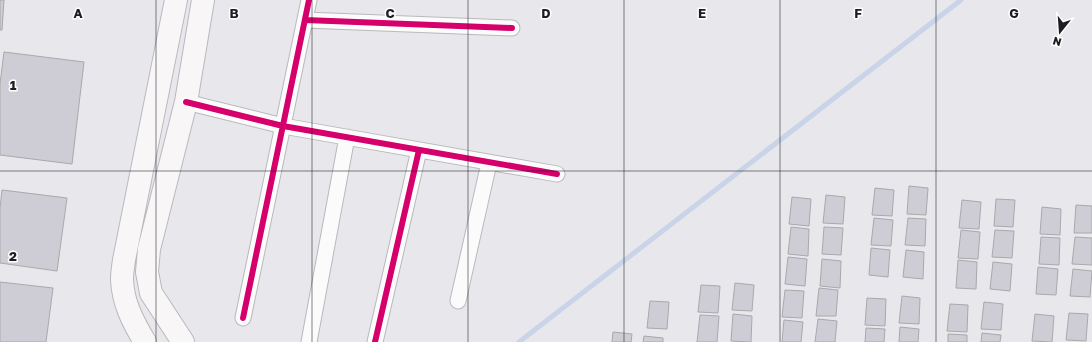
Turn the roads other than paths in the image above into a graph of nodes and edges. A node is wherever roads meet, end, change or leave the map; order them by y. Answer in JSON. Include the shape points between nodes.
{"nodes":[{"id":1,"x":176,"y":0,"type":"edge"},
{"id":2,"x":203,"y":0,"type":"edge"},
{"id":3,"x":309,"y":0,"type":"edge"},
{"id":4,"x":305,"y":20,"type":"junction"},
{"id":5,"x":512,"y":28,"type":"dead end"},
{"id":6,"x":186,"y":102,"type":"junction"},
{"id":7,"x":283,"y":126,"type":"junction"},
{"id":8,"x":347,"y":137,"type":"junction"},
{"id":9,"x":419,"y":150,"type":"junction"},
{"id":10,"x":489,"y":163,"type":"junction"},
{"id":11,"x":557,"y":174,"type":"dead end"},
{"id":12,"x":458,"y":301,"type":"dead end"},
{"id":13,"x":243,"y":318,"type":"dead end"},
{"id":14,"x":145,"y":342,"type":"edge"},
{"id":15,"x":183,"y":342,"type":"edge"},
{"id":16,"x":309,"y":342,"type":"edge"},
{"id":17,"x":375,"y":342,"type":"edge"}],
"edges":[{"from":1,"to":14,"type":"main road","via":[[122,279],[124,300]]},
{"from":2,"to":6,"type":"main road"},
{"from":3,"to":4,"type":"street"},
{"from":4,"to":5,"type":"street"},
{"from":4,"to":7,"type":"street"},
{"from":6,"to":7,"type":"street"},
{"from":6,"to":15,"type":"main road","via":[[149,249],[147,272],[151,293]]},
{"from":7,"to":8,"type":"street"},
{"from":7,"to":13,"type":"street"},
{"from":8,"to":9,"type":"street"},
{"from":8,"to":16,"type":"street"},
{"from":9,"to":10,"type":"street"},
{"from":9,"to":17,"type":"street"},
{"from":10,"to":11,"type":"street"},
{"from":10,"to":12,"type":"street"}]}
